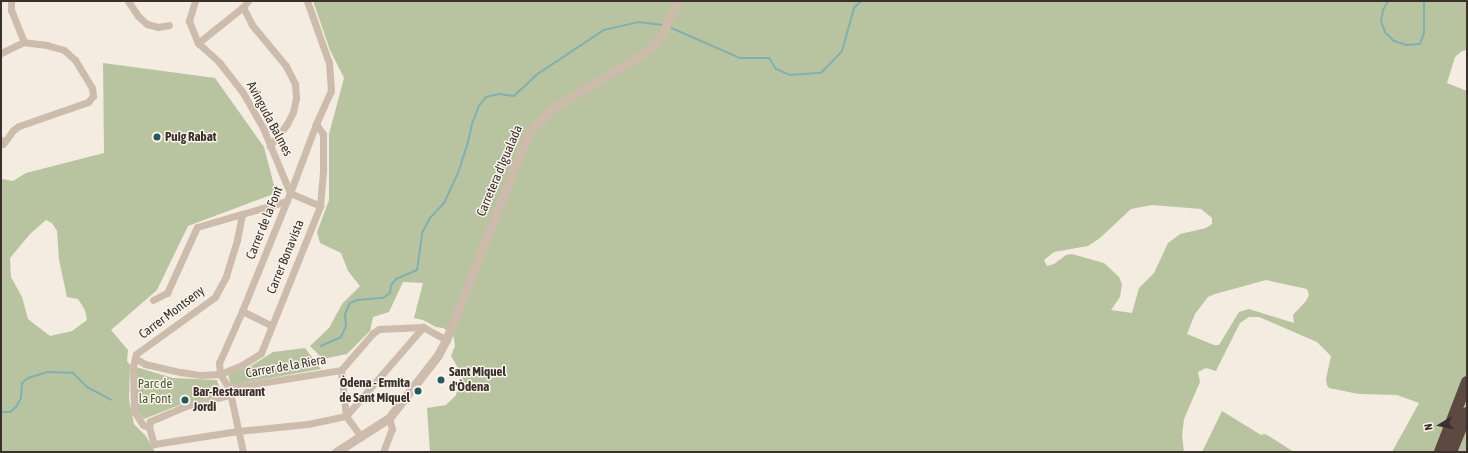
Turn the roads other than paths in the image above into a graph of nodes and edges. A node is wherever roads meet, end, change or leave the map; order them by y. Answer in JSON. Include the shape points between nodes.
{"nodes":[{"id":1,"x":11,"y":1,"type":"edge"},
{"id":2,"x":128,"y":1,"type":"edge"},
{"id":3,"x":195,"y":1,"type":"edge"},
{"id":4,"x":248,"y":1,"type":"edge"},
{"id":5,"x":307,"y":1,"type":"edge"},
{"id":6,"x":678,"y":1,"type":"edge"},
{"id":7,"x":243,"y":8,"type":"junction"},
{"id":8,"x":169,"y":25,"type":"dead end"},
{"id":9,"x":24,"y":42,"type":"junction"},
{"id":10,"x":198,"y":43,"type":"junction"},
{"id":11,"x":1,"y":53,"type":"edge"},
{"id":12,"x":316,"y":124,"type":"junction"},
{"id":13,"x":2,"y":142,"type":"edge"},
{"id":14,"x":270,"y":146,"type":"junction"},
{"id":15,"x":290,"y":193,"type":"junction"},
{"id":16,"x":287,"y":201,"type":"junction"},
{"id":17,"x":320,"y":206,"type":"junction"},
{"id":18,"x":242,"y":214,"type":"junction"},
{"id":19,"x":153,"y":300,"type":"dead end"},
{"id":20,"x":242,"y":311,"type":"junction"},
{"id":21,"x":271,"y":325,"type":"junction"},
{"id":22,"x":423,"y":327,"type":"junction"},
{"id":23,"x":446,"y":340,"type":"junction"},
{"id":24,"x":135,"y":358,"type":"junction"},
{"id":25,"x":341,"y":370,"type":"junction"},
{"id":26,"x":220,"y":374,"type":"junction"},
{"id":27,"x":1467,"y":382,"type":"edge"},
{"id":28,"x":229,"y":392,"type":"junction"},
{"id":29,"x":1467,"y":413,"type":"edge"},
{"id":30,"x":346,"y":416,"type":"junction"},
{"id":31,"x":389,"y":418,"type":"junction"},
{"id":32,"x":150,"y":424,"type":"junction"},
{"id":33,"x":238,"y":431,"type":"junction"},
{"id":34,"x":361,"y":437,"type":"junction"},
{"id":35,"x":243,"y":452,"type":"edge"},
{"id":36,"x":336,"y":452,"type":"edge"},
{"id":37,"x":383,"y":452,"type":"edge"},
{"id":38,"x":1440,"y":452,"type":"edge"},
{"id":39,"x":1451,"y":452,"type":"edge"}],
"edges":[{"from":1,"to":9,"type":"street","via":[[11,10]]},
{"from":2,"to":8,"type":"street","via":[[138,16],[148,24],[158,27]]},
{"from":3,"to":10,"type":"street","name":"Avinguda Balmes","via":[[189,21]]},
{"from":4,"to":7,"type":"street"},
{"from":5,"to":12,"type":"street","name":"Carrer de la Font","via":[[329,63],[331,91]]},
{"from":6,"to":23,"type":"street","name":"Carretera d'Igualada","via":[[656,43],[649,50],[553,108],[528,134]]},
{"from":7,"to":10,"type":"street"},
{"from":7,"to":14,"type":"street","via":[[252,25],[286,66],[295,84],[293,112]]},
{"from":9,"to":11,"type":"street"},
{"from":9,"to":13,"type":"street","via":[[64,50],[76,60],[92,88],[93,96],[88,102],[19,126]]},
{"from":10,"to":14,"type":"street","name":"Avinguda Balmes","via":[[219,62],[242,91]]},
{"from":12,"to":15,"type":"street","name":"Carrer de la Font"},
{"from":12,"to":17,"type":"street","name":"Carrer Bonavista","via":[[323,134]]},
{"from":14,"to":15,"type":"street","name":"Avinguda Balmes"},
{"from":15,"to":16,"type":"street","name":"Carrer de la Font"},
{"from":15,"to":17,"type":"street"},
{"from":16,"to":18,"type":"street"},
{"from":16,"to":20,"type":"street","name":"Carrer de la Font"},
{"from":17,"to":21,"type":"street","name":"Carrer Bonavista"},
{"from":18,"to":19,"type":"street","via":[[197,227],[167,293]]},
{"from":18,"to":24,"type":"street","name":"Carrer Montseny","via":[[226,276],[214,297],[136,354]]},
{"from":20,"to":21,"type":"street"},
{"from":20,"to":26,"type":"street","name":"Carrer de la Font","via":[[219,363]]},
{"from":21,"to":26,"type":"street","name":"Carrer Bonavista","via":[[261,353],[242,365]]},
{"from":22,"to":23,"type":"street"},
{"from":22,"to":25,"type":"street","name":"Carrer de la Riera","via":[[379,329]]},
{"from":22,"to":30,"type":"street"},
{"from":23,"to":31,"type":"street","name":"Carretera d'Igualada","via":[[438,355]]},
{"from":24,"to":26,"type":"street","name":"Carrer Bonavista","via":[[145,364],[181,372]]},
{"from":24,"to":32,"type":"street","via":[[134,410],[143,426]]},
{"from":25,"to":28,"type":"street","name":"Carrer de la Riera"},
{"from":25,"to":30,"type":"street"},
{"from":26,"to":28,"type":"street"},
{"from":27,"to":38,"type":"highway"},
{"from":28,"to":32,"type":"street","name":"Carrer de la Riera","via":[[186,406]]},
{"from":28,"to":33,"type":"street"},
{"from":29,"to":39,"type":"highway"},
{"from":30,"to":33,"type":"street","via":[[308,424]]},
{"from":30,"to":34,"type":"street"},
{"from":31,"to":34,"type":"street","name":"Carretera d'Igualada"},
{"from":31,"to":37,"type":"street","via":[[392,429]]},
{"from":32,"to":33,"type":"street","via":[[154,444]]},
{"from":33,"to":35,"type":"street"},
{"from":34,"to":36,"type":"street","name":"Carretera d'Igualada"}]}
